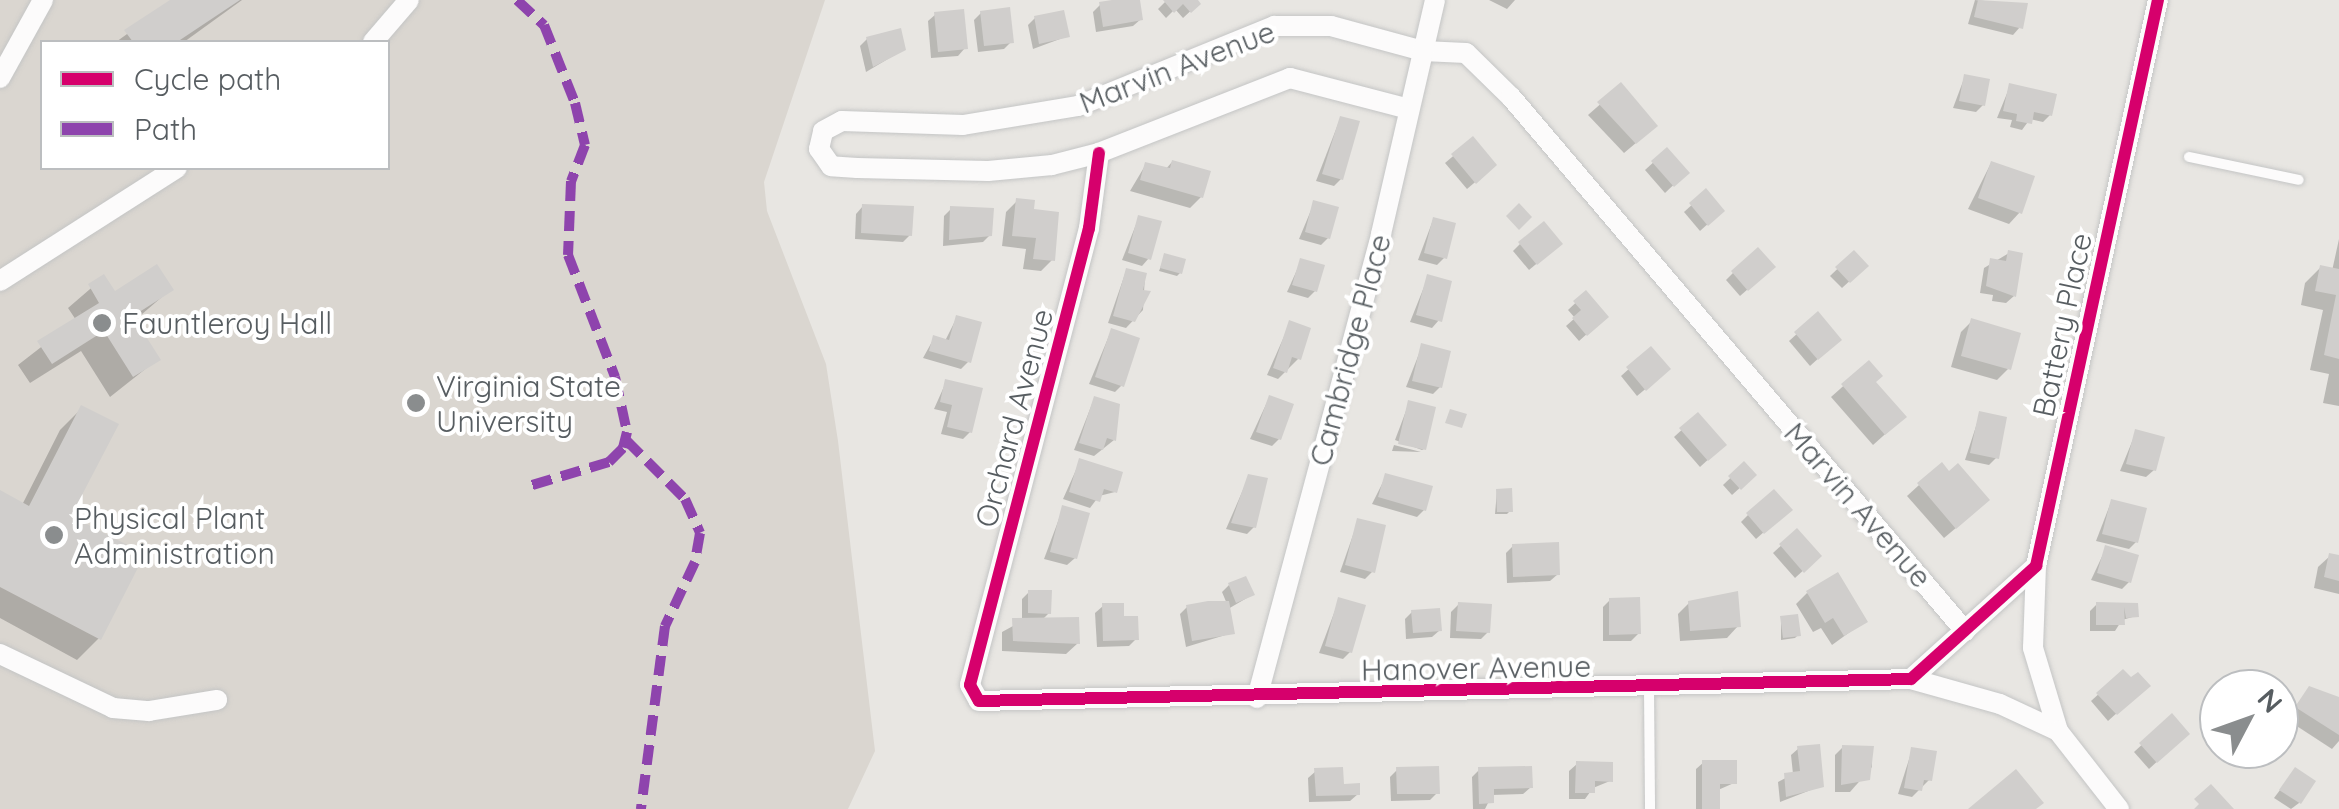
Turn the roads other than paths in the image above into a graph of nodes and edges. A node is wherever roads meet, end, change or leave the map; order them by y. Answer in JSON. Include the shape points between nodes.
{"nodes":[{"id":1,"x":43,"y":0,"type":"edge"},
{"id":2,"x":409,"y":0,"type":"edge"},
{"id":3,"x":1434,"y":0,"type":"edge"},
{"id":4,"x":2158,"y":0,"type":"edge"},
{"id":5,"x":375,"y":40,"type":"edge"},
{"id":6,"x":1423,"y":51,"type":"junction"},
{"id":7,"x":0,"y":78,"type":"edge"},
{"id":8,"x":1410,"y":109,"type":"junction"},
{"id":9,"x":1100,"y":153,"type":"junction"},
{"id":10,"x":2189,"y":157,"type":"dead end"},
{"id":11,"x":174,"y":170,"type":"edge"},
{"id":12,"x":2298,"y":180,"type":"dead end"},
{"id":13,"x":0,"y":281,"type":"edge"},
{"id":14,"x":2036,"y":566,"type":"junction"},
{"id":15,"x":1965,"y":631,"type":"junction"},
{"id":16,"x":0,"y":654,"type":"edge"},
{"id":17,"x":1912,"y":679,"type":"junction"},
{"id":18,"x":1649,"y":688,"type":"junction"},
{"id":19,"x":972,"y":694,"type":"joint"},
{"id":20,"x":1257,"y":698,"type":"junction"},
{"id":21,"x":217,"y":700,"type":"dead end"},
{"id":22,"x":2058,"y":731,"type":"junction"},
{"id":23,"x":1650,"y":809,"type":"edge"},
{"id":24,"x":2118,"y":809,"type":"edge"}],
"edges":[{"from":1,"to":7,"type":"street"},
{"from":2,"to":5,"type":"street"},
{"from":3,"to":6,"type":"street","name":"Cambridge Place"},
{"from":4,"to":14,"type":"street","name":"Battery Place"},
{"from":6,"to":8,"type":"street","name":"Cambridge Place"},
{"from":6,"to":9,"type":"street","name":"Marvin Avenue","via":[[1331,26],[1274,26],[1078,106],[963,125],[842,121],[819,141],[831,166],[857,168],[1006,170]]},
{"from":6,"to":15,"type":"street","name":"Marvin Avenue","via":[[1452,49],[1481,64]]},
{"from":8,"to":9,"type":"street","name":"Marvin Avenue","via":[[1290,78]]},
{"from":8,"to":20,"type":"street","name":"Cambridge Place"},
{"from":9,"to":19,"type":"street","name":"Orchard Avenue","via":[[1090,228]]},
{"from":10,"to":12,"type":"lane"},
{"from":11,"to":13,"type":"street"},
{"from":14,"to":15,"type":"street"},
{"from":14,"to":22,"type":"street","via":[[2033,648]]},
{"from":15,"to":17,"type":"street"},
{"from":16,"to":21,"type":"street","via":[[113,708],[149,711]]},
{"from":17,"to":18,"type":"street","name":"Hanover Avenue"},
{"from":17,"to":22,"type":"street","via":[[2000,704]]},
{"from":18,"to":20,"type":"street","name":"Hanover Avenue"},
{"from":18,"to":23,"type":"lane"},
{"from":19,"to":20,"type":"street","name":"Hanover Avenue","via":[[988,705]]},
{"from":22,"to":24,"type":"street"}]}
